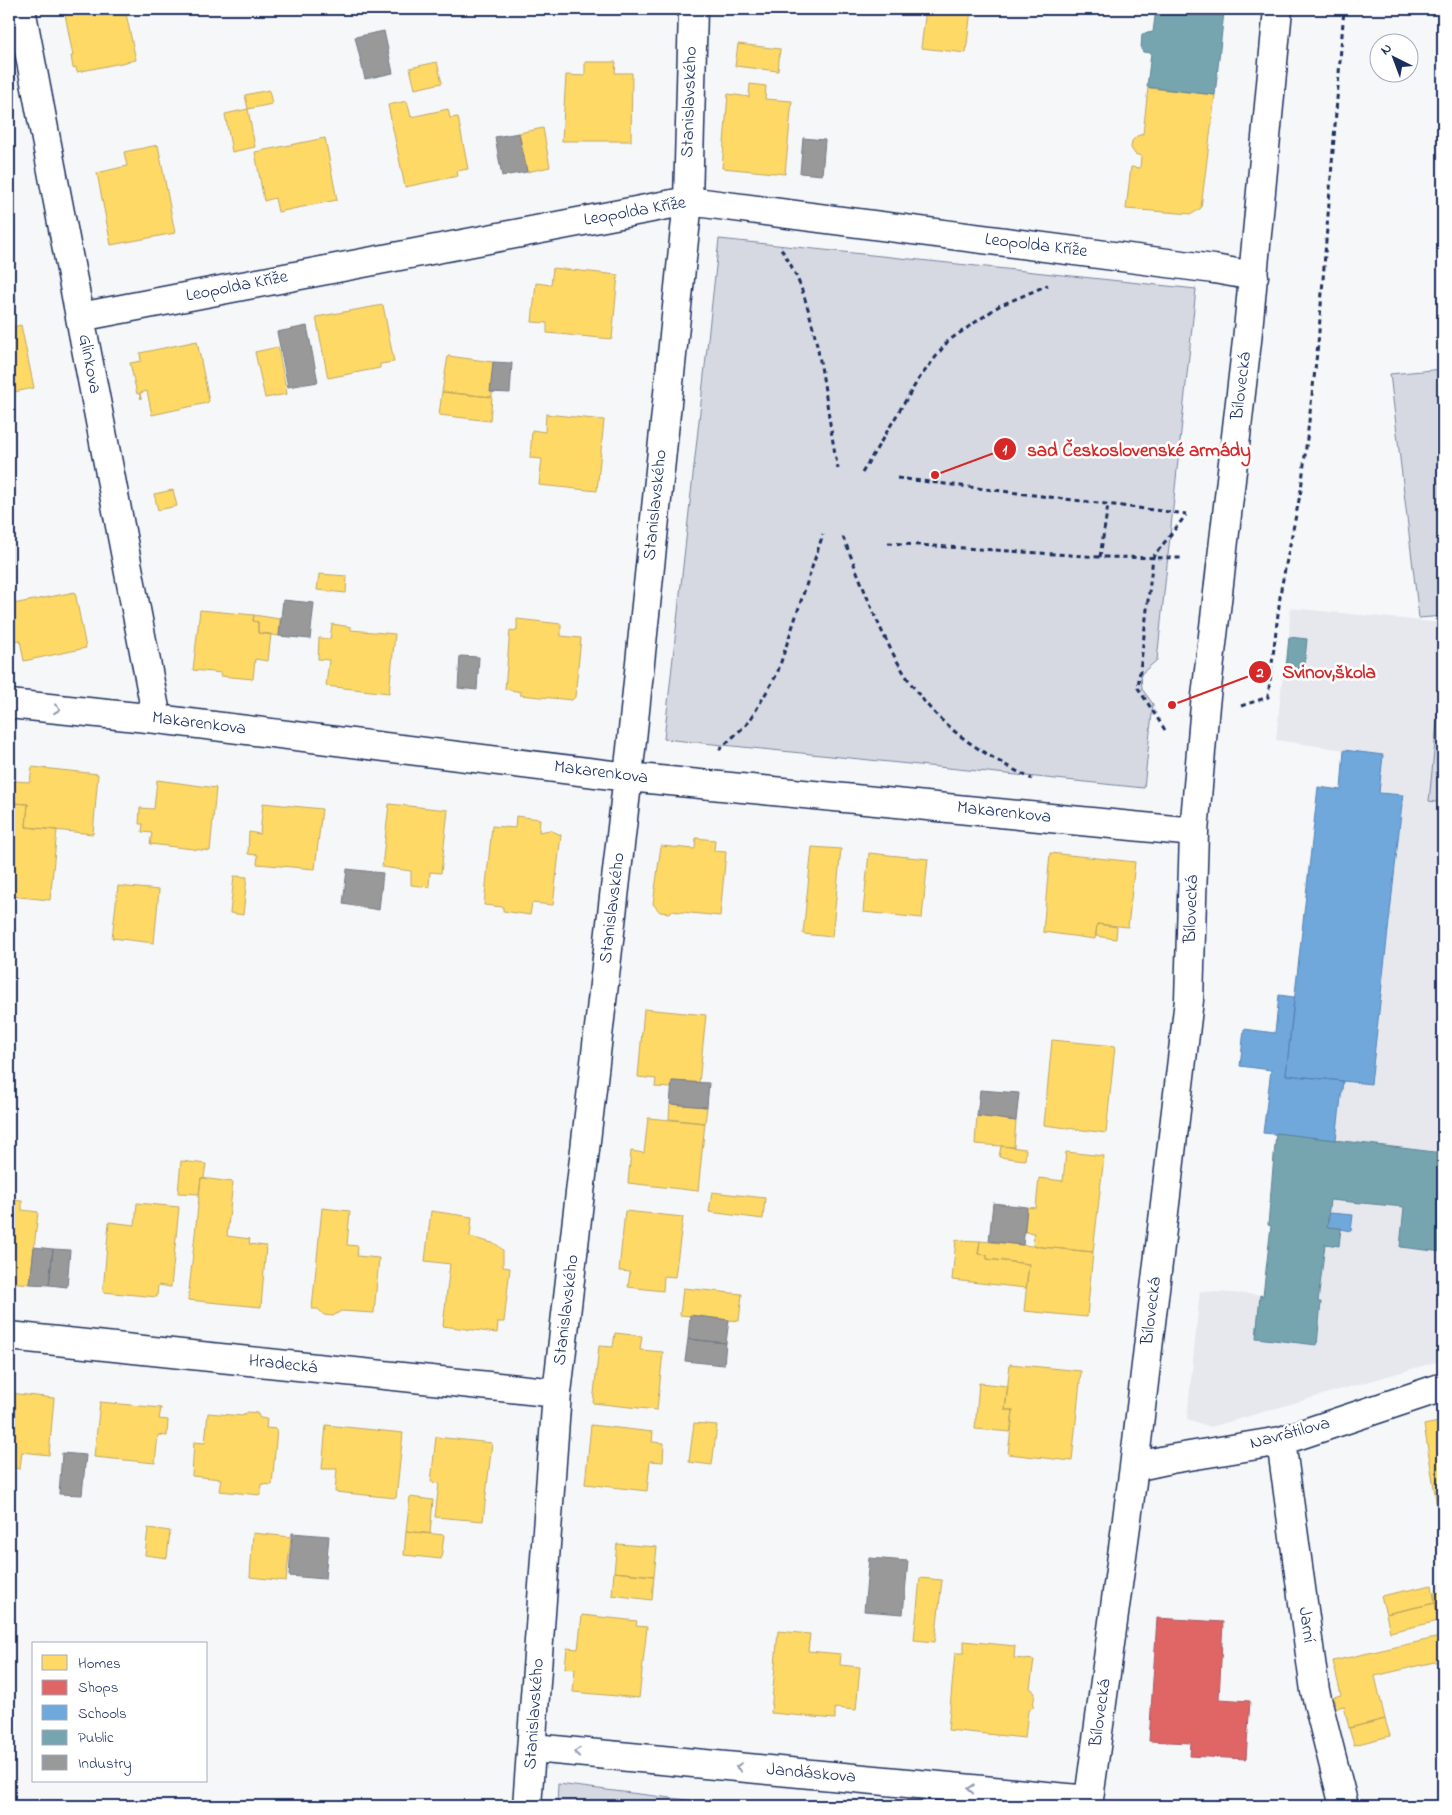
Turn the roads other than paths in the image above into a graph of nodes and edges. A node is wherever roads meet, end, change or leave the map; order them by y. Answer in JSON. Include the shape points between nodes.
{"nodes":[{"id":1,"x":21,"y":9,"type":"edge"},
{"id":2,"x":693,"y":9,"type":"edge"},
{"id":3,"x":1278,"y":9,"type":"edge"},
{"id":4,"x":688,"y":201,"type":"junction"},
{"id":5,"x":1254,"y":276,"type":"junction"},
{"id":6,"x":80,"y":317,"type":"junction"},
{"id":7,"x":9,"y":704,"type":"edge"},
{"id":8,"x":157,"y":719,"type":"junction"},
{"id":9,"x":628,"y":777,"type":"junction"},
{"id":10,"x":1194,"y":832,"type":"junction"},
{"id":11,"x":9,"y":1336,"type":"edge"},
{"id":12,"x":1443,"y":1387,"type":"edge"},
{"id":13,"x":557,"y":1393,"type":"junction"},
{"id":14,"x":1281,"y":1441,"type":"junction"},
{"id":15,"x":1134,"y":1467,"type":"junction"},
{"id":16,"x":533,"y":1748,"type":"junction"},
{"id":17,"x":1088,"y":1803,"type":"edge"},
{"id":18,"x":527,"y":1806,"type":"edge"},
{"id":19,"x":1344,"y":1806,"type":"edge"}],
"edges":[{"from":1,"to":6,"type":"street","name":"Glinkova"},
{"from":2,"to":4,"type":"street","name":"Stanislavského"},
{"from":3,"to":5,"type":"street","name":"Bílovecká"},
{"from":4,"to":5,"type":"street","name":"Leopolda Kříže"},
{"from":4,"to":6,"type":"street","name":"Leopolda Kříže"},
{"from":4,"to":9,"type":"street","name":"Stanislavského"},
{"from":5,"to":10,"type":"street","name":"Bílovecká","via":[[1204,716]]},
{"from":6,"to":8,"type":"street","name":"Glinkova"},
{"from":7,"to":8,"type":"street","name":"Makarenkova","one_way":true},
{"from":8,"to":9,"type":"street","name":"Makarenkova"},
{"from":9,"to":10,"type":"street","name":"Makarenkova"},
{"from":9,"to":13,"type":"street","name":"Stanislavského"},
{"from":10,"to":15,"type":"street","name":"Bílovecká","via":[[1190,1000]]},
{"from":11,"to":13,"type":"street","name":"Hradecká"},
{"from":12,"to":14,"type":"street","name":"Navrátilova"},
{"from":13,"to":16,"type":"street","name":"Stanislavského"},
{"from":14,"to":15,"type":"street","name":"Navrátilova"},
{"from":14,"to":19,"type":"street","name":"Jarní","via":[[1315,1691]]},
{"from":15,"to":17,"type":"street","name":"Bílovecká"},
{"from":17,"to":16,"type":"street","name":"Jandáskova","one_way":true},
{"from":16,"to":18,"type":"street","name":"Stanislavského"}]}
